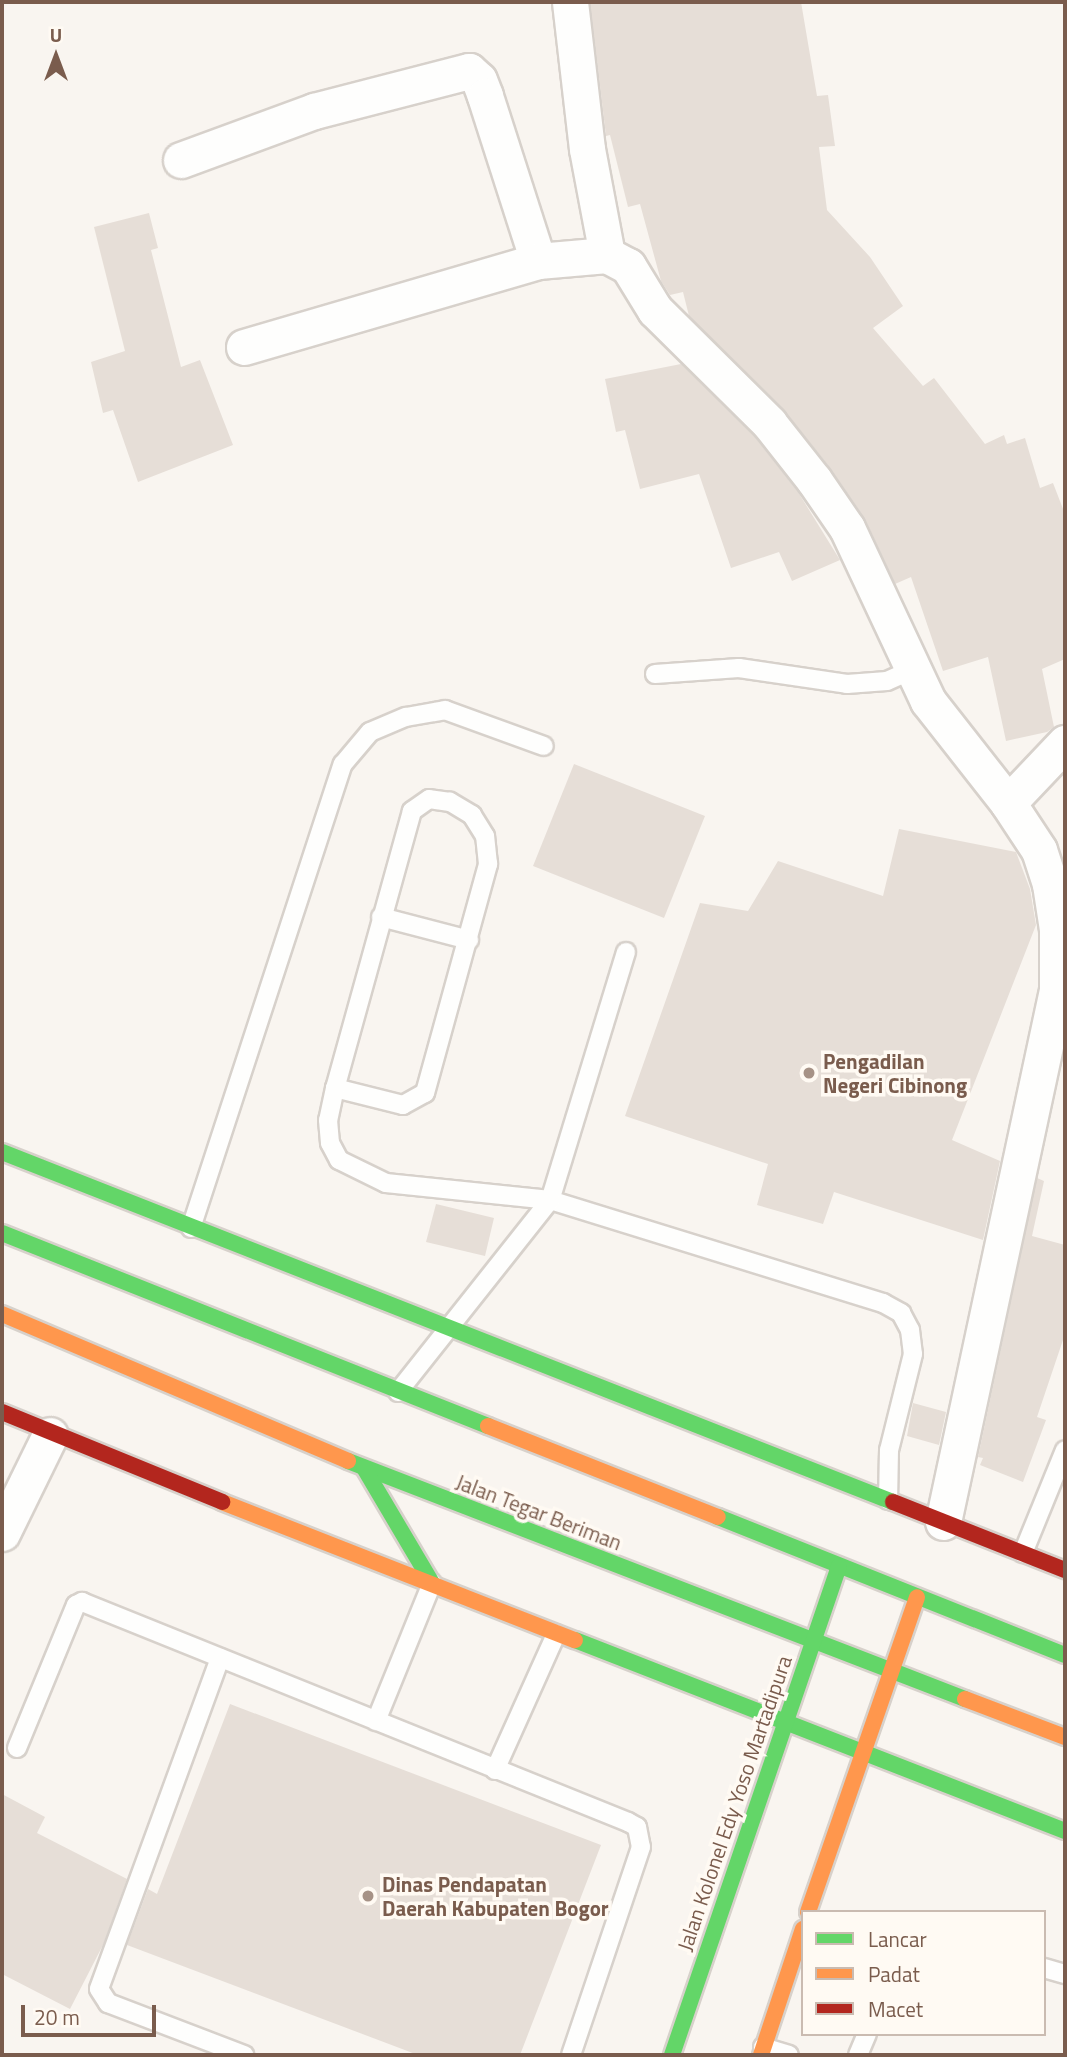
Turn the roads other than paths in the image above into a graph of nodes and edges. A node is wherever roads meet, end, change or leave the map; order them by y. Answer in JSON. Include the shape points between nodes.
{"nodes":[{"id":1,"x":570,"y":2,"type":"edge"},
{"id":2,"x":181,"y":160,"type":"dead end"},
{"id":3,"x":607,"y":255,"type":"junction"},
{"id":4,"x":538,"y":261,"type":"junction"},
{"id":5,"x":244,"y":347,"type":"dead end"},
{"id":6,"x":912,"y":670,"type":"junction"},
{"id":7,"x":654,"y":674,"type":"dead end"},
{"id":8,"x":1065,"y":743,"type":"edge"},
{"id":9,"x":544,"y":746,"type":"dead end"},
{"id":10,"x":1009,"y":803,"type":"junction"},
{"id":11,"x":381,"y":917,"type":"junction"},
{"id":12,"x":469,"y":940,"type":"junction"},
{"id":13,"x":626,"y":952,"type":"dead end"},
{"id":14,"x":1059,"y":1009,"type":"edge"},
{"id":15,"x":335,"y":1087,"type":"junction"},
{"id":16,"x":2,"y":1152,"type":"edge"},
{"id":17,"x":550,"y":1200,"type":"junction"},
{"id":18,"x":191,"y":1228,"type":"junction"},
{"id":19,"x":2,"y":1233,"type":"edge"},
{"id":20,"x":2,"y":1314,"type":"edge"},
{"id":21,"x":445,"y":1327,"type":"junction"},
{"id":22,"x":398,"y":1392,"type":"junction"},
{"id":23,"x":2,"y":1412,"type":"edge"},
{"id":24,"x":50,"y":1435,"type":"junction"},
{"id":25,"x":1065,"y":1450,"type":"edge"},
{"id":26,"x":364,"y":1468,"type":"junction"},
{"id":27,"x":888,"y":1500,"type":"junction"},
{"id":28,"x":943,"y":1522,"type":"junction"},
{"id":29,"x":2,"y":1533,"type":"edge"},
{"id":30,"x":1023,"y":1553,"type":"junction"},
{"id":31,"x":839,"y":1566,"type":"junction"},
{"id":32,"x":1065,"y":1570,"type":"edge"},
{"id":33,"x":432,"y":1583,"type":"junction"},
{"id":34,"x":917,"y":1597,"type":"junction"},
{"id":35,"x":556,"y":1634,"type":"junction"},
{"id":36,"x":812,"y":1639,"type":"junction"},
{"id":37,"x":1065,"y":1655,"type":"edge"},
{"id":38,"x":220,"y":1658,"type":"junction"},
{"id":39,"x":891,"y":1668,"type":"junction"},
{"id":40,"x":376,"y":1721,"type":"junction"},
{"id":41,"x":785,"y":1724,"type":"junction"},
{"id":42,"x":1065,"y":1737,"type":"edge"},
{"id":43,"x":17,"y":1748,"type":"dead end"},
{"id":44,"x":862,"y":1752,"type":"junction"},
{"id":45,"x":495,"y":1770,"type":"junction"},
{"id":46,"x":1065,"y":1831,"type":"edge"},
{"id":47,"x":809,"y":1910,"type":"edge"},
{"id":48,"x":801,"y":1935,"type":"edge"},
{"id":49,"x":1046,"y":1969,"type":"edge"},
{"id":50,"x":1065,"y":1974,"type":"edge"},
{"id":51,"x":866,"y":2036,"type":"edge"},
{"id":52,"x":762,"y":2051,"type":"edge"},
{"id":53,"x":244,"y":2055,"type":"edge"},
{"id":54,"x":571,"y":2055,"type":"edge"},
{"id":55,"x":672,"y":2055,"type":"edge"},
{"id":56,"x":789,"y":2055,"type":"edge"},
{"id":57,"x":858,"y":2055,"type":"edge"}],
"edges":[{"from":1,"to":3,"type":"street","via":[[587,149]]},
{"from":2,"to":4,"type":"street","via":[[314,111],[469,71],[479,80],[485,96]]},
{"from":3,"to":4,"type":"street"},
{"from":3,"to":6,"type":"street","via":[[628,266],[654,310],[769,423],[814,480],[846,528]]},
{"from":4,"to":5,"type":"street"},
{"from":6,"to":7,"type":"lane","via":[[887,681],[846,684],[738,668]]},
{"from":6,"to":10,"type":"street","via":[[957,741]]},
{"from":8,"to":10,"type":"street"},
{"from":9,"to":18,"type":"lane","via":[[445,710],[406,717],[370,732],[343,764]]},
{"from":10,"to":14,"type":"street","via":[[1039,850],[1050,884],[1057,929]]},
{"from":11,"to":12,"type":"lane"},
{"from":11,"to":12,"type":"lane","via":[[412,811],[429,799],[450,802],[472,815],[485,836],[488,864]]},
{"from":11,"to":15,"type":"lane"},
{"from":12,"to":15,"type":"lane","via":[[425,1093],[403,1105]]},
{"from":13,"to":17,"type":"lane"},
{"from":14,"to":28,"type":"street"},
{"from":15,"to":17,"type":"lane","via":[[328,1120],[330,1143],[339,1160],[357,1171],[386,1184]]},
{"from":16,"to":18,"type":"main road"},
{"from":17,"to":21,"type":"lane"},
{"from":17,"to":27,"type":"lane","via":[[883,1303],[901,1313],[910,1330],[913,1354],[889,1450]]},
{"from":18,"to":21,"type":"main road"},
{"from":19,"to":22,"type":"main road"},
{"from":20,"to":26,"type":"main road","name":"Jalan Tegar Beriman"},
{"from":21,"to":22,"type":"lane"},
{"from":21,"to":27,"type":"main road"},
{"from":22,"to":31,"type":"main road"},
{"from":23,"to":24,"type":"main road"},
{"from":24,"to":29,"type":"street"},
{"from":24,"to":33,"type":"main road"},
{"from":25,"to":30,"type":"lane"},
{"from":26,"to":33,"type":"main road"},
{"from":26,"to":36,"type":"main road","name":"Jalan Tegar Beriman"},
{"from":27,"to":28,"type":"main road"},
{"from":28,"to":30,"type":"main road"},
{"from":30,"to":32,"type":"main road"},
{"from":31,"to":34,"type":"main road"},
{"from":31,"to":36,"type":"main road","name":"Jalan Kolonel Edy Yoso Martadipura"},
{"from":33,"to":35,"type":"main road"},
{"from":33,"to":40,"type":"lane"},
{"from":34,"to":37,"type":"main road"},
{"from":34,"to":39,"type":"main road"},
{"from":35,"to":41,"type":"main road"},
{"from":35,"to":45,"type":"lane"},
{"from":36,"to":39,"type":"main road","name":"Jalan Tegar Beriman"},
{"from":36,"to":41,"type":"main road","name":"Jalan Kolonel Edy Yoso Martadipura"},
{"from":38,"to":40,"type":"lane"},
{"from":38,"to":43,"type":"lane","via":[[78,1602]]},
{"from":38,"to":53,"type":"lane","via":[[99,1989],[108,2003]]},
{"from":39,"to":42,"type":"main road","name":"Jalan Tegar Beriman"},
{"from":39,"to":44,"type":"main road"},
{"from":40,"to":45,"type":"lane"},
{"from":41,"to":44,"type":"main road"},
{"from":41,"to":55,"type":"main road","name":"Jalan Kolonel Edy Yoso Martadipura"},
{"from":44,"to":46,"type":"main road"},
{"from":44,"to":47,"type":"main road"},
{"from":45,"to":54,"type":"lane","via":[[628,1822],[642,1838]]},
{"from":48,"to":52,"type":"main road"},
{"from":49,"to":50,"type":"lane"},
{"from":51,"to":57,"type":"lane"},
{"from":52,"to":56,"type":"lane"}]}
